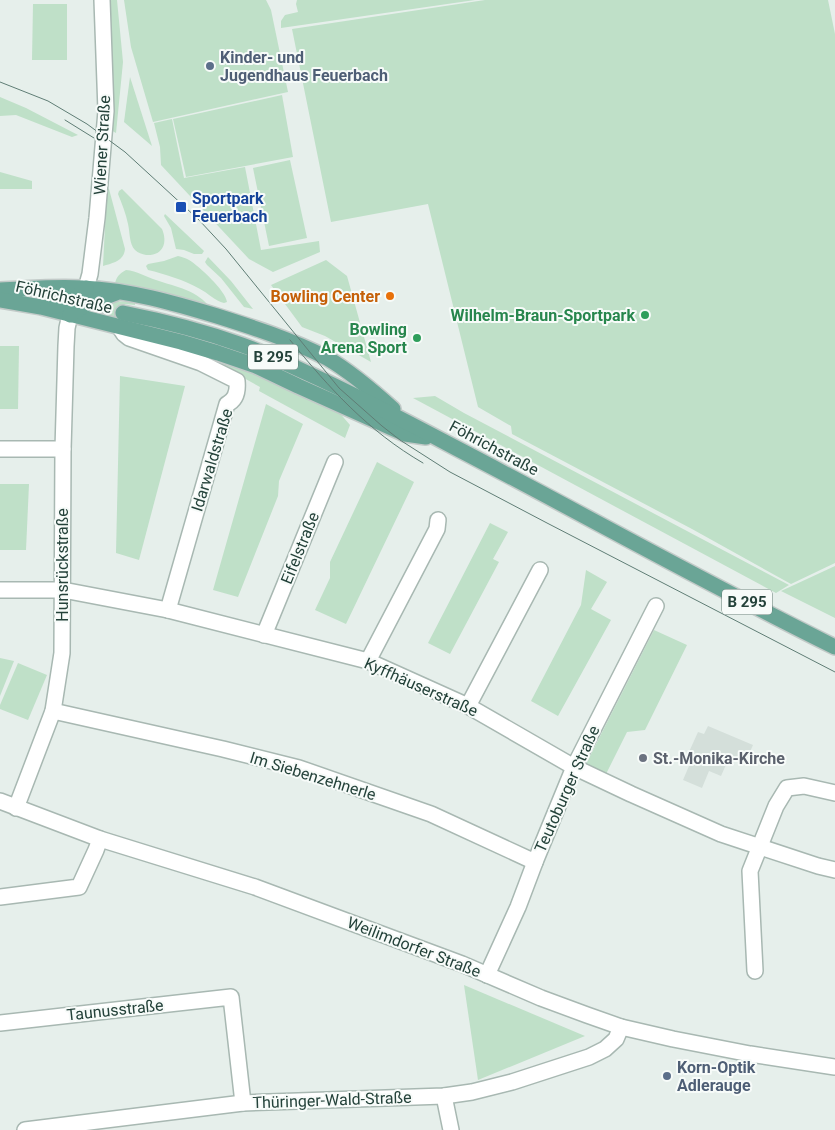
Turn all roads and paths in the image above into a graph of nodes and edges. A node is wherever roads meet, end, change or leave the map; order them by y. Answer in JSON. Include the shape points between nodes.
{"nodes":[{"id":1,"x":102,"y":0,"type":"edge"},
{"id":2,"x":44,"y":288,"type":"junction"},
{"id":3,"x":86,"y":288,"type":"junction"},
{"id":4,"x":0,"y":290,"type":"edge"},
{"id":5,"x":119,"y":292,"type":"junction"},
{"id":6,"x":0,"y":300,"type":"edge"},
{"id":7,"x":87,"y":304,"type":"junction"},
{"id":8,"x":66,"y":310,"type":"junction"},
{"id":9,"x":122,"y":320,"type":"junction"},
{"id":10,"x":100,"y":323,"type":"junction"},
{"id":11,"x":413,"y":426,"type":"junction"},
{"id":12,"x":440,"y":439,"type":"junction"},
{"id":13,"x":0,"y":449,"type":"edge"},
{"id":14,"x":63,"y":449,"type":"junction"},
{"id":15,"x":335,"y":462,"type":"dead end"},
{"id":16,"x":438,"y":520,"type":"dead end"},
{"id":17,"x":540,"y":570,"type":"dead end"},
{"id":18,"x":0,"y":590,"type":"edge"},
{"id":19,"x":62,"y":590,"type":"junction"},
{"id":20,"x":656,"y":606,"type":"dead end"},
{"id":21,"x":168,"y":610,"type":"junction"},
{"id":22,"x":264,"y":635,"type":"junction"},
{"id":23,"x":835,"y":647,"type":"edge"},
{"id":24,"x":368,"y":661,"type":"junction"},
{"id":25,"x":468,"y":706,"type":"junction"},
{"id":26,"x":53,"y":710,"type":"junction"},
{"id":27,"x":574,"y":766,"type":"junction"},
{"id":28,"x":835,"y":793,"type":"edge"},
{"id":29,"x":0,"y":801,"type":"edge"},
{"id":30,"x":16,"y":808,"type":"junction"},
{"id":31,"x":100,"y":839,"type":"junction"},
{"id":32,"x":760,"y":846,"type":"junction"},
{"id":33,"x":535,"y":862,"type":"junction"},
{"id":34,"x":835,"y":870,"type":"edge"},
{"id":35,"x":0,"y":897,"type":"edge"},
{"id":36,"x":755,"y":971,"type":"dead end"},
{"id":37,"x":487,"y":975,"type":"junction"},
{"id":38,"x":0,"y":1023,"type":"edge"},
{"id":39,"x":621,"y":1027,"type":"junction"},
{"id":40,"x":835,"y":1067,"type":"edge"},
{"id":41,"x":444,"y":1096,"type":"junction"},
{"id":42,"x":243,"y":1103,"type":"junction"},
{"id":43,"x":25,"y":1130,"type":"edge"},
{"id":44,"x":452,"y":1130,"type":"edge"}],
"edges":[{"from":1,"to":3,"type":"street","name":"Wiener Straße","via":[[106,111],[97,218]]},
{"from":2,"to":3,"type":"main road","name":"Föhrichstraße"},
{"from":2,"to":4,"type":"main road","name":"Föhrichstraße"},
{"from":2,"to":8,"type":"main road"},
{"from":3,"to":5,"type":"main road","name":"Föhrichstraße"},
{"from":3,"to":7,"type":"main road"},
{"from":3,"to":8,"type":"main road"},
{"from":5,"to":7,"type":"main road"},
{"from":5,"to":11,"type":"main road","name":"Föhrichstraße","via":[[191,308],[295,344],[353,375]]},
{"from":6,"to":8,"type":"main road","name":"Föhrichstraße"},
{"from":7,"to":8,"type":"main road"},
{"from":7,"to":10,"type":"main road"},
{"from":8,"to":10,"type":"main road","name":"Föhrichstraße"},
{"from":8,"to":14,"type":"street","name":"Hunsrückstraße"},
{"from":9,"to":10,"type":"main road","name":"Föhrichstraße"},
{"from":9,"to":11,"type":"main road","name":"Föhrichstraße","number":"B 295","via":[[165,321],[244,346],[345,390]]},
{"from":9,"to":12,"type":"main road","via":[[256,366],[405,434]]},
{"from":9,"to":21,"type":"street","name":"Idarwaldstraße","via":[[124,334],[129,338],[201,363],[238,381],[235,398],[227,404]]},
{"from":11,"to":12,"type":"main road","name":"Föhrichstraße","number":"B 295"},
{"from":12,"to":23,"type":"main road","name":"Föhrichstraße","number":"B 295"},
{"from":13,"to":14,"type":"street"},
{"from":14,"to":19,"type":"street","name":"Hunsrückstraße"},
{"from":15,"to":22,"type":"street","name":"Eifelstraße"},
{"from":16,"to":24,"type":"street","via":[[437,529]]},
{"from":17,"to":25,"type":"street"},
{"from":18,"to":19,"type":"street","name":"Kyffhäuserstraße"},
{"from":19,"to":21,"type":"street","name":"Kyffhäuserstraße"},
{"from":19,"to":26,"type":"street","name":"Hunsrückstraße","via":[[62,653]]},
{"from":20,"to":27,"type":"street","name":"Teutoburger Straße"},
{"from":21,"to":22,"type":"street","name":"Kyffhäuserstraße"},
{"from":22,"to":24,"type":"street","name":"Kyffhäuserstraße"},
{"from":24,"to":25,"type":"street","name":"Kyffhäuserstraße"},
{"from":25,"to":27,"type":"street","name":"Kyffhäuserstraße"},
{"from":26,"to":30,"type":"street","name":"Hunsrückstraße"},
{"from":26,"to":33,"type":"street","name":"Im Siebenzehnerle","via":[[300,768],[431,814]]},
{"from":27,"to":32,"type":"street","name":"Kyffhäuserstraße","via":[[721,834]]},
{"from":27,"to":33,"type":"street","name":"Teutoburger Straße"},
{"from":28,"to":32,"type":"street","via":[[804,786],[787,788]]},
{"from":29,"to":30,"type":"street","name":"Weilimdorfer Straße"},
{"from":30,"to":31,"type":"street","name":"Weilimdorfer Straße"},
{"from":31,"to":35,"type":"street","via":[[78,887]]},
{"from":31,"to":37,"type":"street","name":"Weilimdorfer Straße","via":[[255,887]]},
{"from":32,"to":34,"type":"street","name":"Kyffhäuserstraße"},
{"from":32,"to":36,"type":"street","via":[[750,871]]},
{"from":33,"to":37,"type":"street","name":"Teutoburger Straße"},
{"from":37,"to":39,"type":"street","name":"Weilimdorfer Straße"},
{"from":38,"to":42,"type":"street","name":"Taunusstraße","via":[[231,997]]},
{"from":39,"to":40,"type":"street","name":"Weilimdorfer Straße","via":[[750,1054]]},
{"from":39,"to":41,"type":"street","name":"Thüringer-Wald-Straße","via":[[616,1039],[606,1049],[589,1058],[512,1082]]},
{"from":41,"to":42,"type":"street","name":"Thüringer-Wald-Straße"},
{"from":41,"to":44,"type":"street"},
{"from":42,"to":43,"type":"street","name":"Thüringer-Wald-Straße"}]}
